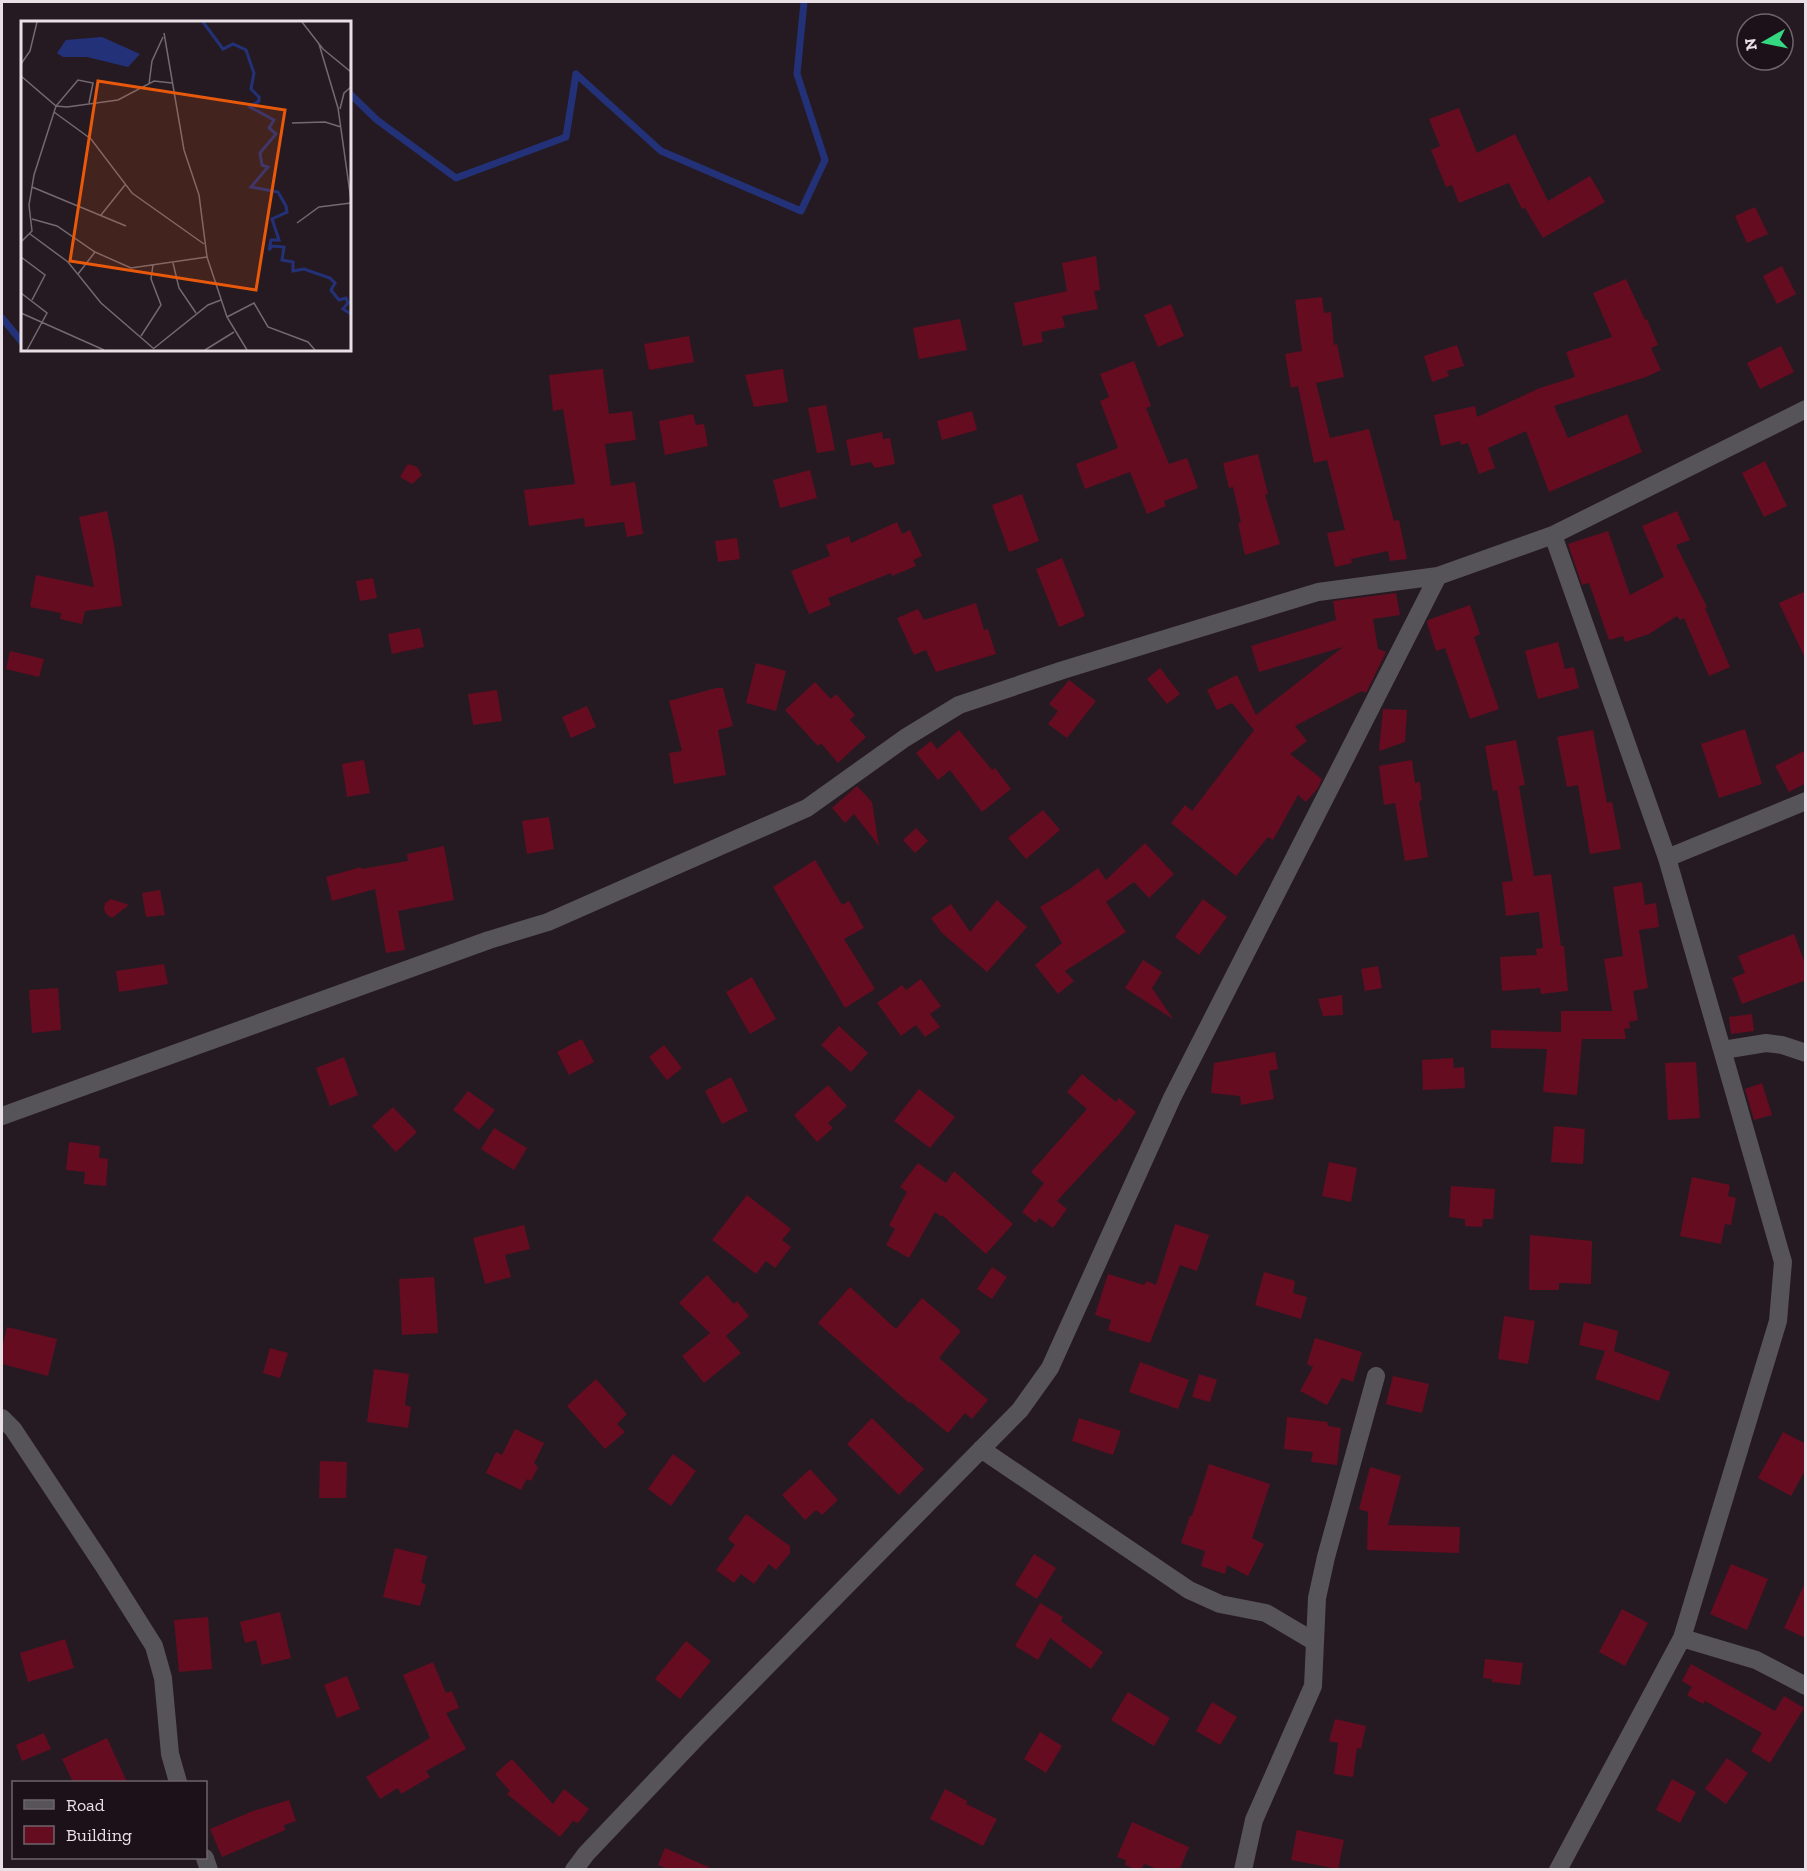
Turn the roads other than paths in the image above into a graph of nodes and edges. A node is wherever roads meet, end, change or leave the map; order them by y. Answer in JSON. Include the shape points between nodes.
{"nodes":[{"id":1,"x":1806,"y":409,"type":"edge"},
{"id":2,"x":1553,"y":535,"type":"junction"},
{"id":3,"x":1438,"y":576,"type":"junction"},
{"id":4,"x":1806,"y":801,"type":"edge"},
{"id":5,"x":1667,"y":858,"type":"junction"},
{"id":6,"x":1723,"y":1050,"type":"junction"},
{"id":7,"x":1806,"y":1053,"type":"edge"},
{"id":8,"x":2,"y":1116,"type":"edge"},
{"id":9,"x":1376,"y":1376,"type":"dead end"},
{"id":10,"x":2,"y":1418,"type":"edge"},
{"id":11,"x":981,"y":1449,"type":"junction"},
{"id":12,"x":1682,"y":1638,"type":"junction"},
{"id":13,"x":1315,"y":1642,"type":"junction"},
{"id":14,"x":1806,"y":1686,"type":"edge"},
{"id":15,"x":178,"y":1781,"type":"edge"},
{"id":16,"x":574,"y":1869,"type":"edge"},
{"id":17,"x":1243,"y":1869,"type":"edge"},
{"id":18,"x":1558,"y":1869,"type":"edge"}],
"edges":[{"from":1,"to":2,"type":"street"},
{"from":2,"to":3,"type":"street"},
{"from":2,"to":5,"type":"street"},
{"from":3,"to":8,"type":"street","via":[[1318,592],[959,705],[904,738],[807,808],[548,922]]},
{"from":3,"to":11,"type":"street","via":[[1172,1098],[1050,1368],[1020,1410]]},
{"from":4,"to":5,"type":"street"},
{"from":5,"to":6,"type":"street"},
{"from":6,"to":7,"type":"street","via":[[1766,1043]]},
{"from":6,"to":12,"type":"street","via":[[1783,1262],[1778,1321]]},
{"from":9,"to":13,"type":"street","via":[[1326,1557],[1317,1598]]},
{"from":10,"to":15,"type":"street","via":[[20,1438],[154,1646],[163,1678],[170,1754]]},
{"from":11,"to":13,"type":"street","via":[[1189,1590],[1220,1604],[1266,1613]]},
{"from":11,"to":16,"type":"street","via":[[696,1738]]},
{"from":12,"to":14,"type":"street","via":[[1756,1660]]},
{"from":12,"to":18,"type":"street"},
{"from":13,"to":17,"type":"street","via":[[1313,1686],[1254,1820]]}]}
